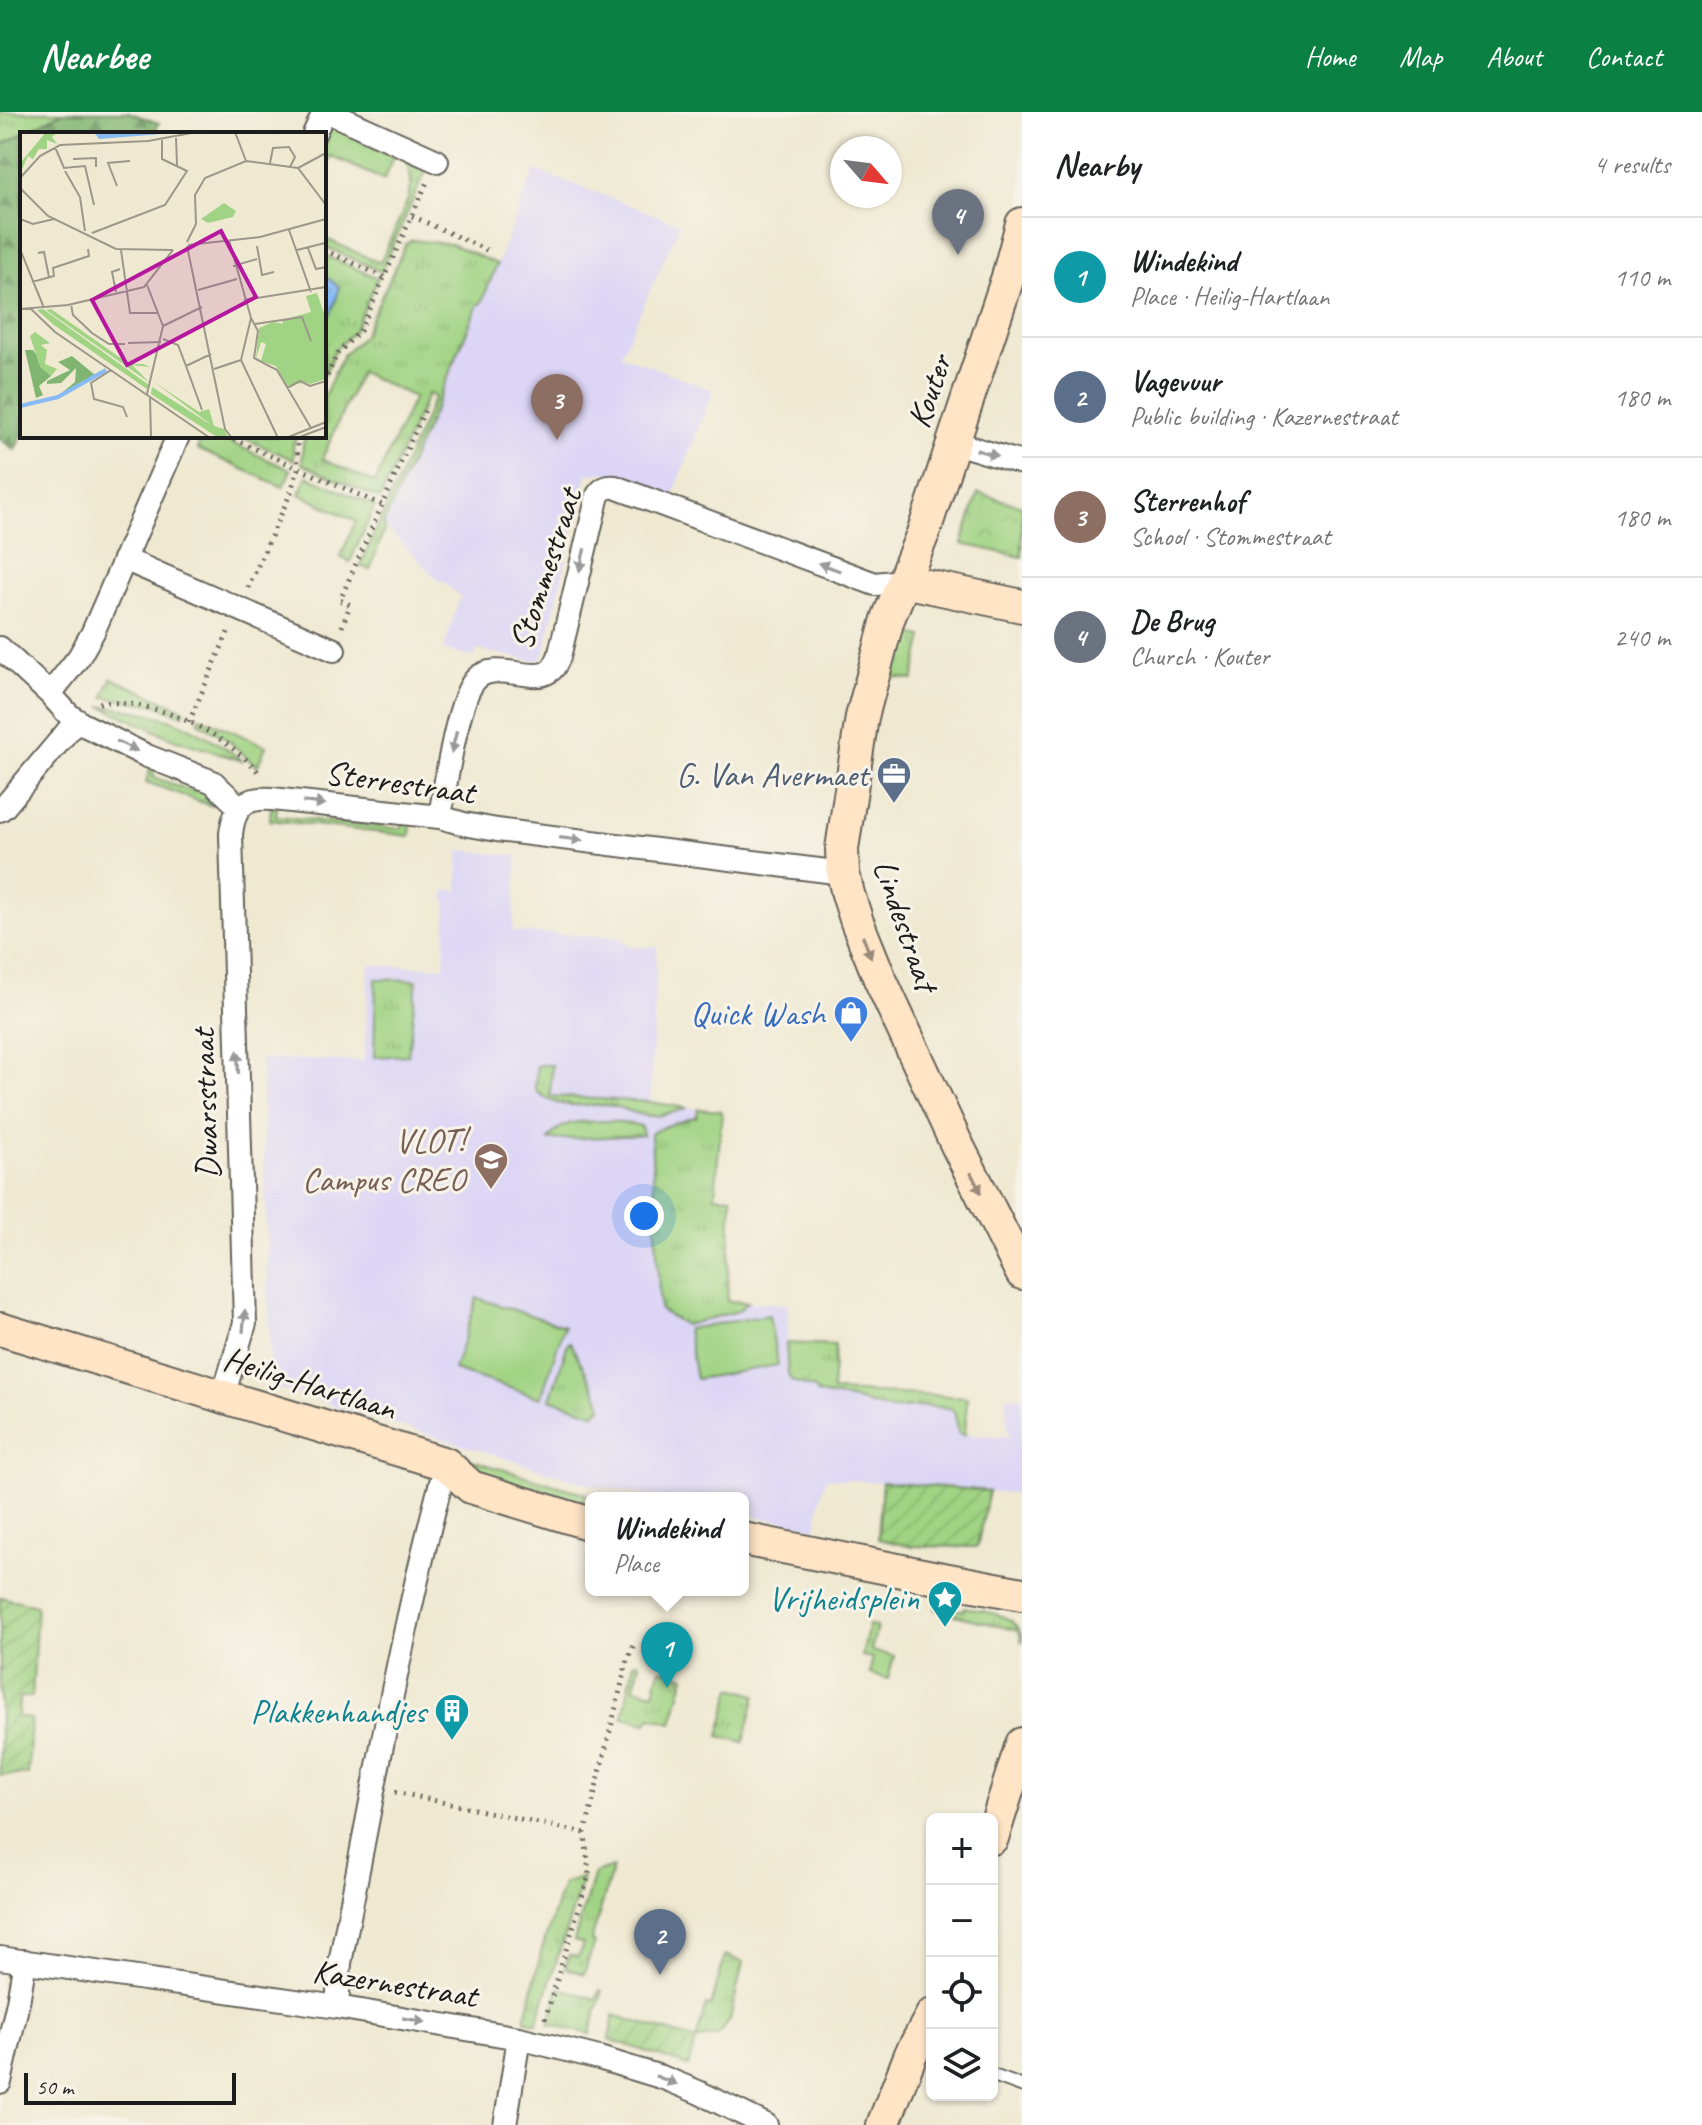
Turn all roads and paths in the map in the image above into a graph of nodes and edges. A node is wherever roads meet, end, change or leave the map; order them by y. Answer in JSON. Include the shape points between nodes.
{"nodes":[{"id":1,"x":326,"y":112,"type":"edge"},
{"id":2,"x":315,"y":132,"type":"edge"},
{"id":3,"x":437,"y":161,"type":"joint"},
{"id":4,"x":412,"y":216,"type":"junction"},
{"id":5,"x":1022,"y":224,"type":"edge"},
{"id":6,"x":326,"y":251,"type":"edge"},
{"id":7,"x":491,"y":252,"type":"dead end"},
{"id":8,"x":384,"y":277,"type":"junction"},
{"id":9,"x":326,"y":379,"type":"edge"},
{"id":10,"x":427,"y":405,"type":"dead end"},
{"id":11,"x":177,"y":438,"type":"edge"},
{"id":12,"x":230,"y":438,"type":"edge"},
{"id":13,"x":299,"y":438,"type":"edge"},
{"id":14,"x":952,"y":442,"type":"junction"},
{"id":15,"x":1022,"y":463,"type":"edge"},
{"id":16,"x":298,"y":469,"type":"junction"},
{"id":17,"x":382,"y":505,"type":"junction"},
{"id":18,"x":124,"y":559,"type":"junction"},
{"id":19,"x":903,"y":581,"type":"junction"},
{"id":20,"x":1022,"y":606,"type":"edge"},
{"id":21,"x":239,"y":609,"type":"junction"},
{"id":22,"x":0,"y":648,"type":"edge"},
{"id":23,"x":334,"y":650,"type":"joint"},
{"id":24,"x":50,"y":694,"type":"junction"},
{"id":25,"x":73,"y":717,"type":"junction"},
{"id":26,"x":189,"y":722,"type":"junction"},
{"id":27,"x":272,"y":799,"type":"junction"},
{"id":28,"x":240,"y":808,"type":"junction"},
{"id":29,"x":0,"y":810,"type":"edge"},
{"id":30,"x":440,"y":817,"type":"junction"},
{"id":31,"x":843,"y":873,"type":"junction"},
{"id":32,"x":1022,"y":1273,"type":"edge"},
{"id":33,"x":0,"y":1329,"type":"edge"},
{"id":34,"x":223,"y":1396,"type":"junction"},
{"id":35,"x":446,"y":1464,"type":"junction"},
{"id":36,"x":585,"y":1522,"type":"edge"},
{"id":37,"x":749,"y":1540,"type":"edge"},
{"id":38,"x":1022,"y":1594,"type":"edge"},
{"id":39,"x":633,"y":1646,"type":"dead end"},
{"id":40,"x":1022,"y":1744,"type":"edge"},
{"id":41,"x":374,"y":1787,"type":"junction"},
{"id":42,"x":998,"y":1819,"type":"edge"},
{"id":43,"x":585,"y":1833,"type":"junction"},
{"id":44,"x":0,"y":1958,"type":"edge"},
{"id":45,"x":25,"y":1961,"type":"junction"},
{"id":46,"x":337,"y":2007,"type":"junction"},
{"id":47,"x":927,"y":2029,"type":"edge"},
{"id":48,"x":529,"y":2041,"type":"junction"},
{"id":49,"x":998,"y":2077,"type":"edge"},
{"id":50,"x":0,"y":2082,"type":"edge"},
{"id":51,"x":1022,"y":2086,"type":"edge"},
{"id":52,"x":505,"y":2125,"type":"edge"},
{"id":53,"x":766,"y":2125,"type":"edge"},
{"id":54,"x":883,"y":2125,"type":"edge"}],
"edges":[{"from":1,"to":2,"type":"street"},
{"from":1,"to":3,"type":"street"},
{"from":3,"to":4,"type":"path"},
{"from":4,"to":7,"type":"path"},
{"from":4,"to":8,"type":"path"},
{"from":5,"to":14,"type":"street","name":"Kouter"},
{"from":6,"to":8,"type":"path"},
{"from":8,"to":9,"type":"path","via":[[360,331],[337,354]]},
{"from":10,"to":17,"type":"path"},
{"from":11,"to":18,"type":"street"},
{"from":12,"to":16,"type":"path"},
{"from":13,"to":16,"type":"path"},
{"from":14,"to":15,"type":"street","one_way":true},
{"from":14,"to":19,"type":"street","name":"Kouter"},
{"from":16,"to":17,"type":"path"},
{"from":16,"to":21,"type":"path"},
{"from":17,"to":23,"type":"path","via":[[340,600],[350,605]]},
{"from":18,"to":21,"type":"street"},
{"from":18,"to":24,"type":"street","via":[[93,632]]},
{"from":19,"to":20,"type":"street"},
{"from":19,"to":30,"type":"street","name":"Stommestraat","one_way":true,"via":[[875,584],[615,487],[601,490],[559,657],[543,674],[496,671],[474,681],[461,712]]},
{"from":19,"to":31,"type":"street","name":"Lindestraat","via":[[862,717],[845,821]]},
{"from":21,"to":23,"type":"street"},
{"from":21,"to":26,"type":"path"},
{"from":22,"to":24,"type":"street"},
{"from":24,"to":25,"type":"street"},
{"from":25,"to":26,"type":"path","via":[[86,705],[104,702]]},
{"from":25,"to":28,"type":"street","one_way":true,"via":[[147,756],[213,782]]},
{"from":25,"to":29,"type":"street"},
{"from":26,"to":27,"type":"path","via":[[223,740],[256,768]]},
{"from":27,"to":28,"type":"street","name":"Sterrestraat","via":[[253,799]]},
{"from":27,"to":30,"type":"street","name":"Sterrestraat","one_way":true},
{"from":34,"to":28,"type":"street","name":"Dwarsstraat","one_way":true,"via":[[245,1323],[231,834]]},
{"from":30,"to":31,"type":"street","name":"Sterrestraat","one_way":true,"via":[[497,830]]},
{"from":31,"to":32,"type":"street","name":"Lindestraat","one_way":true,"via":[[880,979]]},
{"from":33,"to":34,"type":"street","name":"Heilig-Hartlaan"},
{"from":34,"to":35,"type":"street","name":"Heilig-Hartlaan"},
{"from":35,"to":36,"type":"street","name":"Heilig-Hartlaan","via":[[471,1487]]},
{"from":35,"to":41,"type":"street"},
{"from":37,"to":38,"type":"street"},
{"from":39,"to":43,"type":"path"},
{"from":40,"to":42,"type":"street"},
{"from":41,"to":43,"type":"path"},
{"from":41,"to":46,"type":"street","via":[[340,1963]]},
{"from":43,"to":48,"type":"path","via":[[589,1875]]},
{"from":44,"to":45,"type":"street","name":"Kazernestraat"},
{"from":45,"to":46,"type":"street","name":"Kazernestraat"},
{"from":45,"to":50,"type":"street"},
{"from":46,"to":48,"type":"street","name":"Kazernestraat","one_way":true},
{"from":47,"to":54,"type":"street"},
{"from":48,"to":52,"type":"street"},
{"from":48,"to":53,"type":"street","name":"Kazernestraat","one_way":true,"via":[[664,2078]]},
{"from":49,"to":51,"type":"lane"}]}
